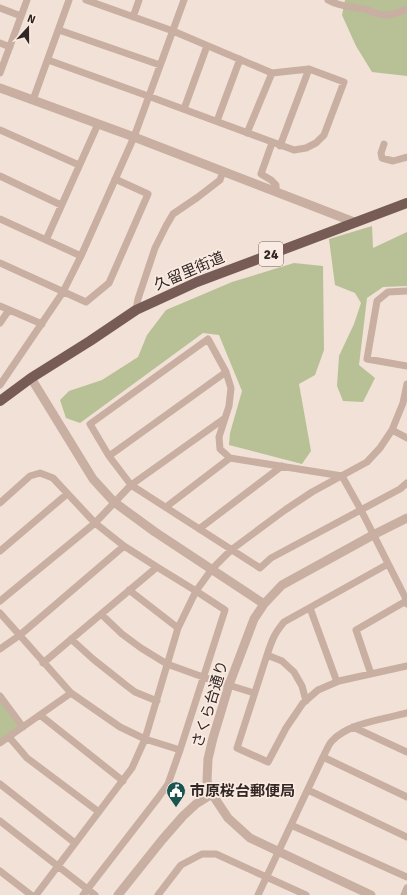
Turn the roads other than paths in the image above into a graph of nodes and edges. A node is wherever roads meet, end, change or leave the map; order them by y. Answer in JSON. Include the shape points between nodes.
{"nodes":[{"id":1,"x":27,"y":0,"type":"edge"},
{"id":2,"x":70,"y":0,"type":"edge"},
{"id":3,"x":86,"y":0,"type":"edge"},
{"id":4,"x":139,"y":0,"type":"edge"},
{"id":5,"x":184,"y":0,"type":"edge"},
{"id":6,"x":328,"y":0,"type":"edge"},
{"id":7,"x":0,"y":8,"type":"edge"},
{"id":8,"x":407,"y":9,"type":"edge"},
{"id":9,"x":21,"y":16,"type":"junction"},
{"id":10,"x":133,"y":17,"type":"junction"},
{"id":11,"x":59,"y":30,"type":"junction"},
{"id":12,"x":173,"y":31,"type":"junction"},
{"id":13,"x":0,"y":43,"type":"edge"},
{"id":14,"x":207,"y":46,"type":"junction"},
{"id":15,"x":10,"y":47,"type":"junction"},
{"id":16,"x":240,"y":59,"type":"junction"},
{"id":17,"x":48,"y":60,"type":"junction"},
{"id":18,"x":160,"y":65,"type":"junction"},
{"id":19,"x":309,"y":69,"type":"junction"},
{"id":20,"x":0,"y":73,"type":"edge"},
{"id":21,"x":272,"y":73,"type":"junction"},
{"id":22,"x":0,"y":88,"type":"edge"},
{"id":23,"x":148,"y":96,"type":"junction"},
{"id":24,"x":33,"y":100,"type":"junction"},
{"id":25,"x":184,"y":109,"type":"junction"},
{"id":26,"x":217,"y":121,"type":"junction"},
{"id":27,"x":98,"y":124,"type":"junction"},
{"id":28,"x":0,"y":130,"type":"edge"},
{"id":29,"x":247,"y":132,"type":"junction"},
{"id":30,"x":134,"y":137,"type":"junction"},
{"id":31,"x":272,"y":143,"type":"junction"},
{"id":32,"x":384,"y":144,"type":"dead end"},
{"id":33,"x":280,"y":146,"type":"junction"},
{"id":34,"x":407,"y":157,"type":"edge"},
{"id":35,"x":79,"y":165,"type":"junction"},
{"id":36,"x":223,"y":171,"type":"junction"},
{"id":37,"x":0,"y":176,"type":"edge"},
{"id":38,"x":115,"y":179,"type":"junction"},
{"id":39,"x":276,"y":192,"type":"junction"},
{"id":40,"x":407,"y":203,"type":"edge"},
{"id":41,"x":61,"y":205,"type":"junction"},
{"id":42,"x":0,"y":219,"type":"edge"},
{"id":43,"x":354,"y":222,"type":"junction"},
{"id":44,"x":46,"y":240,"type":"junction"},
{"id":45,"x":81,"y":256,"type":"junction"},
{"id":46,"x":0,"y":263,"type":"edge"},
{"id":47,"x":407,"y":291,"type":"edge"},
{"id":48,"x":63,"y":292,"type":"junction"},
{"id":49,"x":0,"y":306,"type":"edge"},
{"id":50,"x":9,"y":310,"type":"junction"},
{"id":51,"x":136,"y":310,"type":"junction"},
{"id":52,"x":0,"y":323,"type":"edge"},
{"id":53,"x":42,"y":324,"type":"junction"},
{"id":54,"x":407,"y":366,"type":"edge"},
{"id":55,"x":226,"y":372,"type":"junction"},
{"id":56,"x":31,"y":378,"type":"junction"},
{"id":57,"x":407,"y":384,"type":"edge"},
{"id":58,"x":0,"y":385,"type":"edge"},
{"id":59,"x":0,"y":401,"type":"edge"},
{"id":60,"x":225,"y":418,"type":"junction"},
{"id":61,"x":392,"y":430,"type":"junction"},
{"id":62,"x":407,"y":438,"type":"edge"},
{"id":63,"x":109,"y":456,"type":"junction"},
{"id":64,"x":230,"y":458,"type":"junction"},
{"id":65,"x":282,"y":466,"type":"junction"},
{"id":66,"x":342,"y":476,"type":"junction"},
{"id":67,"x":407,"y":484,"type":"edge"},
{"id":68,"x":131,"y":485,"type":"junction"},
{"id":69,"x":68,"y":494,"type":"junction"},
{"id":70,"x":114,"y":502,"type":"junction"},
{"id":71,"x":0,"y":503,"type":"edge"},
{"id":72,"x":166,"y":507,"type":"junction"},
{"id":73,"x":360,"y":510,"type":"junction"},
{"id":74,"x":407,"y":518,"type":"edge"},
{"id":75,"x":95,"y":523,"type":"junction"},
{"id":76,"x":199,"y":529,"type":"junction"},
{"id":77,"x":373,"y":535,"type":"junction"},
{"id":78,"x":124,"y":546,"type":"junction"},
{"id":79,"x":0,"y":550,"type":"edge"},
{"id":80,"x":231,"y":550,"type":"junction"},
{"id":81,"x":388,"y":564,"type":"junction"},
{"id":82,"x":157,"y":567,"type":"junction"},
{"id":83,"x":212,"y":569,"type":"junction"},
{"id":84,"x":129,"y":590,"type":"junction"},
{"id":85,"x":196,"y":591,"type":"junction"},
{"id":86,"x":0,"y":601,"type":"edge"},
{"id":87,"x":407,"y":602,"type":"edge"},
{"id":88,"x":264,"y":604,"type":"junction"},
{"id":89,"x":310,"y":608,"type":"junction"},
{"id":90,"x":0,"y":613,"type":"edge"},
{"id":91,"x":101,"y":614,"type":"junction"},
{"id":92,"x":178,"y":628,"type":"junction"},
{"id":93,"x":20,"y":635,"type":"junction"},
{"id":94,"x":71,"y":639,"type":"junction"},
{"id":95,"x":0,"y":649,"type":"edge"},
{"id":96,"x":267,"y":655,"type":"junction"},
{"id":97,"x":43,"y":663,"type":"junction"},
{"id":98,"x":167,"y":664,"type":"junction"},
{"id":99,"x":407,"y":666,"type":"edge"},
{"id":100,"x":371,"y":674,"type":"junction"},
{"id":101,"x":203,"y":677,"type":"junction"},
{"id":102,"x":337,"y":682,"type":"junction"},
{"id":103,"x":230,"y":685,"type":"junction"},
{"id":104,"x":71,"y":693,"type":"junction"},
{"id":105,"x":254,"y":693,"type":"junction"},
{"id":106,"x":0,"y":696,"type":"edge"},
{"id":107,"x":157,"y":701,"type":"junction"},
{"id":108,"x":306,"y":702,"type":"junction"},
{"id":109,"x":407,"y":713,"type":"edge"},
{"id":110,"x":40,"y":715,"type":"junction"},
{"id":111,"x":23,"y":727,"type":"junction"},
{"id":112,"x":353,"y":728,"type":"junction"},
{"id":113,"x":9,"y":737,"type":"junction"},
{"id":114,"x":145,"y":739,"type":"junction"},
{"id":115,"x":0,"y":743,"type":"edge"},
{"id":116,"x":180,"y":750,"type":"junction"},
{"id":117,"x":407,"y":752,"type":"edge"},
{"id":118,"x":323,"y":757,"type":"junction"},
{"id":119,"x":123,"y":781,"type":"junction"},
{"id":120,"x":0,"y":784,"type":"edge"},
{"id":121,"x":308,"y":790,"type":"junction"},
{"id":122,"x":212,"y":794,"type":"junction"},
{"id":123,"x":407,"y":797,"type":"edge"},
{"id":124,"x":99,"y":812,"type":"junction"},
{"id":125,"x":0,"y":821,"type":"edge"},
{"id":126,"x":291,"y":825,"type":"junction"},
{"id":127,"x":407,"y":837,"type":"edge"},
{"id":128,"x":75,"y":843,"type":"junction"},
{"id":129,"x":279,"y":851,"type":"junction"},
{"id":130,"x":58,"y":866,"type":"junction"},
{"id":131,"x":0,"y":871,"type":"edge"},
{"id":132,"x":266,"y":877,"type":"junction"},
{"id":133,"x":407,"y":877,"type":"edge"},
{"id":134,"x":407,"y":888,"type":"edge"},
{"id":135,"x":85,"y":892,"type":"edge"},
{"id":136,"x":31,"y":895,"type":"edge"},
{"id":137,"x":36,"y":895,"type":"edge"},
{"id":138,"x":95,"y":895,"type":"edge"},
{"id":139,"x":118,"y":895,"type":"edge"},
{"id":140,"x":158,"y":895,"type":"edge"},
{"id":141,"x":258,"y":895,"type":"edge"},
{"id":142,"x":306,"y":895,"type":"edge"},
{"id":143,"x":371,"y":895,"type":"edge"},
{"id":144,"x":404,"y":895,"type":"edge"}],
"edges":[{"from":1,"to":9,"type":"street"},
{"from":2,"to":11,"type":"street"},
{"from":3,"to":10,"type":"street"},
{"from":4,"to":10,"type":"street"},
{"from":5,"to":12,"type":"street"},
{"from":6,"to":8,"type":"street","via":[[384,15],[400,13]]},
{"from":7,"to":9,"type":"street"},
{"from":9,"to":15,"type":"street"},
{"from":10,"to":12,"type":"street"},
{"from":11,"to":17,"type":"street"},
{"from":11,"to":18,"type":"street"},
{"from":12,"to":14,"type":"street"},
{"from":12,"to":18,"type":"street"},
{"from":13,"to":15,"type":"street"},
{"from":14,"to":16,"type":"street"},
{"from":14,"to":25,"type":"street"},
{"from":15,"to":20,"type":"street"},
{"from":16,"to":21,"type":"street"},
{"from":16,"to":26,"type":"street"},
{"from":17,"to":23,"type":"street"},
{"from":17,"to":24,"type":"street"},
{"from":18,"to":23,"type":"street"},
{"from":19,"to":21,"type":"street"},
{"from":19,"to":33,"type":"street"},
{"from":19,"to":33,"type":"street","via":[[344,82],[324,135],[306,148],[294,150]]},
{"from":21,"to":29,"type":"street"},
{"from":22,"to":24,"type":"street"},
{"from":23,"to":25,"type":"street"},
{"from":23,"to":30,"type":"street"},
{"from":24,"to":27,"type":"street"},
{"from":25,"to":26,"type":"street"},
{"from":26,"to":29,"type":"street"},
{"from":27,"to":30,"type":"street"},
{"from":27,"to":35,"type":"street"},
{"from":28,"to":35,"type":"street"},
{"from":29,"to":31,"type":"street"},
{"from":30,"to":36,"type":"street"},
{"from":30,"to":38,"type":"street"},
{"from":31,"to":33,"type":"street"},
{"from":31,"to":39,"type":"street","via":[[261,174],[276,185]]},
{"from":32,"to":34,"type":"street","via":[[382,158],[392,160]]},
{"from":35,"to":41,"type":"street"},
{"from":36,"to":39,"type":"street"},
{"from":36,"to":51,"type":"street","via":[[220,180],[173,214],[155,248]]},
{"from":37,"to":41,"type":"street"},
{"from":38,"to":45,"type":"street"},
{"from":38,"to":48,"type":"street","via":[[148,194],[109,283],[86,302]]},
{"from":39,"to":43,"type":"street"},
{"from":40,"to":43,"type":"main road","name":"久留里街道","number":"24"},
{"from":41,"to":44,"type":"street"},
{"from":42,"to":44,"type":"street"},
{"from":43,"to":51,"type":"main road","name":"久留里街道","number":"24","via":[[197,282]]},
{"from":44,"to":45,"type":"street"},
{"from":45,"to":48,"type":"street"},
{"from":46,"to":48,"type":"street"},
{"from":47,"to":54,"type":"street","via":[[388,292],[377,301],[367,359]]},
{"from":48,"to":53,"type":"street"},
{"from":49,"to":50,"type":"street"},
{"from":50,"to":52,"type":"street"},
{"from":50,"to":53,"type":"street"},
{"from":51,"to":56,"type":"main road","name":"久留里街道","number":"24"},
{"from":53,"to":58,"type":"street"},
{"from":55,"to":60,"type":"street","via":[[231,388]]},
{"from":55,"to":63,"type":"street"},
{"from":55,"to":63,"type":"street","via":[[208,338],[90,424]]},
{"from":56,"to":59,"type":"main road","name":"久留里街道","number":"24"},
{"from":56,"to":70,"type":"street","via":[[93,479]]},
{"from":57,"to":61,"type":"street","via":[[403,403]]},
{"from":60,"to":64,"type":"street","via":[[219,437],[220,449]]},
{"from":60,"to":68,"type":"street"},
{"from":61,"to":62,"type":"street"},
{"from":61,"to":66,"type":"street","via":[[367,462]]},
{"from":63,"to":68,"type":"street"},
{"from":64,"to":65,"type":"street"},
{"from":64,"to":72,"type":"street"},
{"from":65,"to":66,"type":"street"},
{"from":65,"to":76,"type":"street"},
{"from":66,"to":73,"type":"street"},
{"from":66,"to":80,"type":"street","via":[[290,506]]},
{"from":67,"to":73,"type":"street"},
{"from":68,"to":70,"type":"street"},
{"from":68,"to":72,"type":"street"},
{"from":69,"to":71,"type":"street","via":[[53,478],[40,473],[30,476]]},
{"from":69,"to":75,"type":"street"},
{"from":69,"to":79,"type":"street"},
{"from":70,"to":75,"type":"street"},
{"from":70,"to":83,"type":"street"},
{"from":72,"to":76,"type":"street"},
{"from":73,"to":77,"type":"street"},
{"from":73,"to":80,"type":"street","via":[[270,558],[260,568]]},
{"from":74,"to":77,"type":"street","name":"さくら台通り"},
{"from":75,"to":78,"type":"street"},
{"from":75,"to":86,"type":"street"},
{"from":76,"to":80,"type":"street"},
{"from":77,"to":81,"type":"street"},
{"from":77,"to":88,"type":"street","name":"さくら台通り","via":[[282,585]]},
{"from":78,"to":82,"type":"street"},
{"from":78,"to":93,"type":"street"},
{"from":80,"to":83,"type":"street"},
{"from":81,"to":87,"type":"street"},
{"from":81,"to":89,"type":"street"},
{"from":82,"to":84,"type":"street"},
{"from":82,"to":85,"type":"street"},
{"from":83,"to":85,"type":"street"},
{"from":83,"to":88,"type":"street"},
{"from":84,"to":91,"type":"street"},
{"from":84,"to":92,"type":"street"},
{"from":85,"to":92,"type":"street"},
{"from":85,"to":101,"type":"street","via":[[225,610]]},
{"from":87,"to":100,"type":"street","via":[[356,630]]},
{"from":88,"to":103,"type":"street","name":"さくら台通り","via":[[254,619]]},
{"from":89,"to":96,"type":"street","via":[[284,622],[276,632]]},
{"from":89,"to":102,"type":"street"},
{"from":90,"to":93,"type":"street"},
{"from":91,"to":94,"type":"street"},
{"from":91,"to":98,"type":"street","via":[[122,634]]},
{"from":92,"to":98,"type":"street"},
{"from":93,"to":95,"type":"street"},
{"from":93,"to":97,"type":"street"},
{"from":94,"to":97,"type":"street"},
{"from":94,"to":107,"type":"street","via":[[135,692]]},
{"from":96,"to":105,"type":"street"},
{"from":96,"to":108,"type":"street","via":[[282,661],[294,672],[302,686]]},
{"from":97,"to":104,"type":"street"},
{"from":98,"to":101,"type":"street"},
{"from":98,"to":107,"type":"street"},
{"from":99,"to":100,"type":"street"},
{"from":100,"to":102,"type":"street"},
{"from":101,"to":103,"type":"street"},
{"from":101,"to":116,"type":"street"},
{"from":102,"to":108,"type":"street","via":[[318,690]]},
{"from":103,"to":105,"type":"street"},
{"from":103,"to":122,"type":"street","name":"さくら台通り","via":[[208,759],[207,781]]},
{"from":104,"to":110,"type":"street"},
{"from":104,"to":114,"type":"street","via":[[120,727]]},
{"from":105,"to":108,"type":"street","via":[[237,748],[268,762],[286,728]]},
{"from":106,"to":111,"type":"street"},
{"from":107,"to":114,"type":"street"},
{"from":109,"to":112,"type":"street"},
{"from":110,"to":111,"type":"street"},
{"from":110,"to":119,"type":"street"},
{"from":111,"to":113,"type":"street"},
{"from":112,"to":117,"type":"street"},
{"from":112,"to":118,"type":"street","via":[[345,730],[332,741]]},
{"from":113,"to":115,"type":"street"},
{"from":113,"to":124,"type":"street","via":[[27,758]]},
{"from":114,"to":116,"type":"street"},
{"from":114,"to":119,"type":"street"},
{"from":116,"to":135,"type":"street","via":[[168,784]]},
{"from":118,"to":121,"type":"street"},
{"from":118,"to":123,"type":"street"},
{"from":119,"to":124,"type":"street"},
{"from":120,"to":128,"type":"street"},
{"from":121,"to":126,"type":"street"},
{"from":121,"to":127,"type":"street"},
{"from":122,"to":129,"type":"street","name":"さくら台通り","via":[[228,818],[244,833]]},
{"from":122,"to":139,"type":"street","via":[[183,816]]},
{"from":124,"to":128,"type":"street"},
{"from":125,"to":130,"type":"street"},
{"from":126,"to":129,"type":"street"},
{"from":126,"to":133,"type":"street"},
{"from":128,"to":130,"type":"street"},
{"from":129,"to":132,"type":"street"},
{"from":129,"to":143,"type":"street","name":"さくら台通り"},
{"from":130,"to":135,"type":"street"},
{"from":130,"to":137,"type":"street"},
{"from":131,"to":136,"type":"street"},
{"from":132,"to":140,"type":"street","via":[[216,854],[202,854],[181,865]]},
{"from":132,"to":141,"type":"street"},
{"from":132,"to":142,"type":"street"},
{"from":134,"to":144,"type":"street"},
{"from":135,"to":138,"type":"street"}]}
